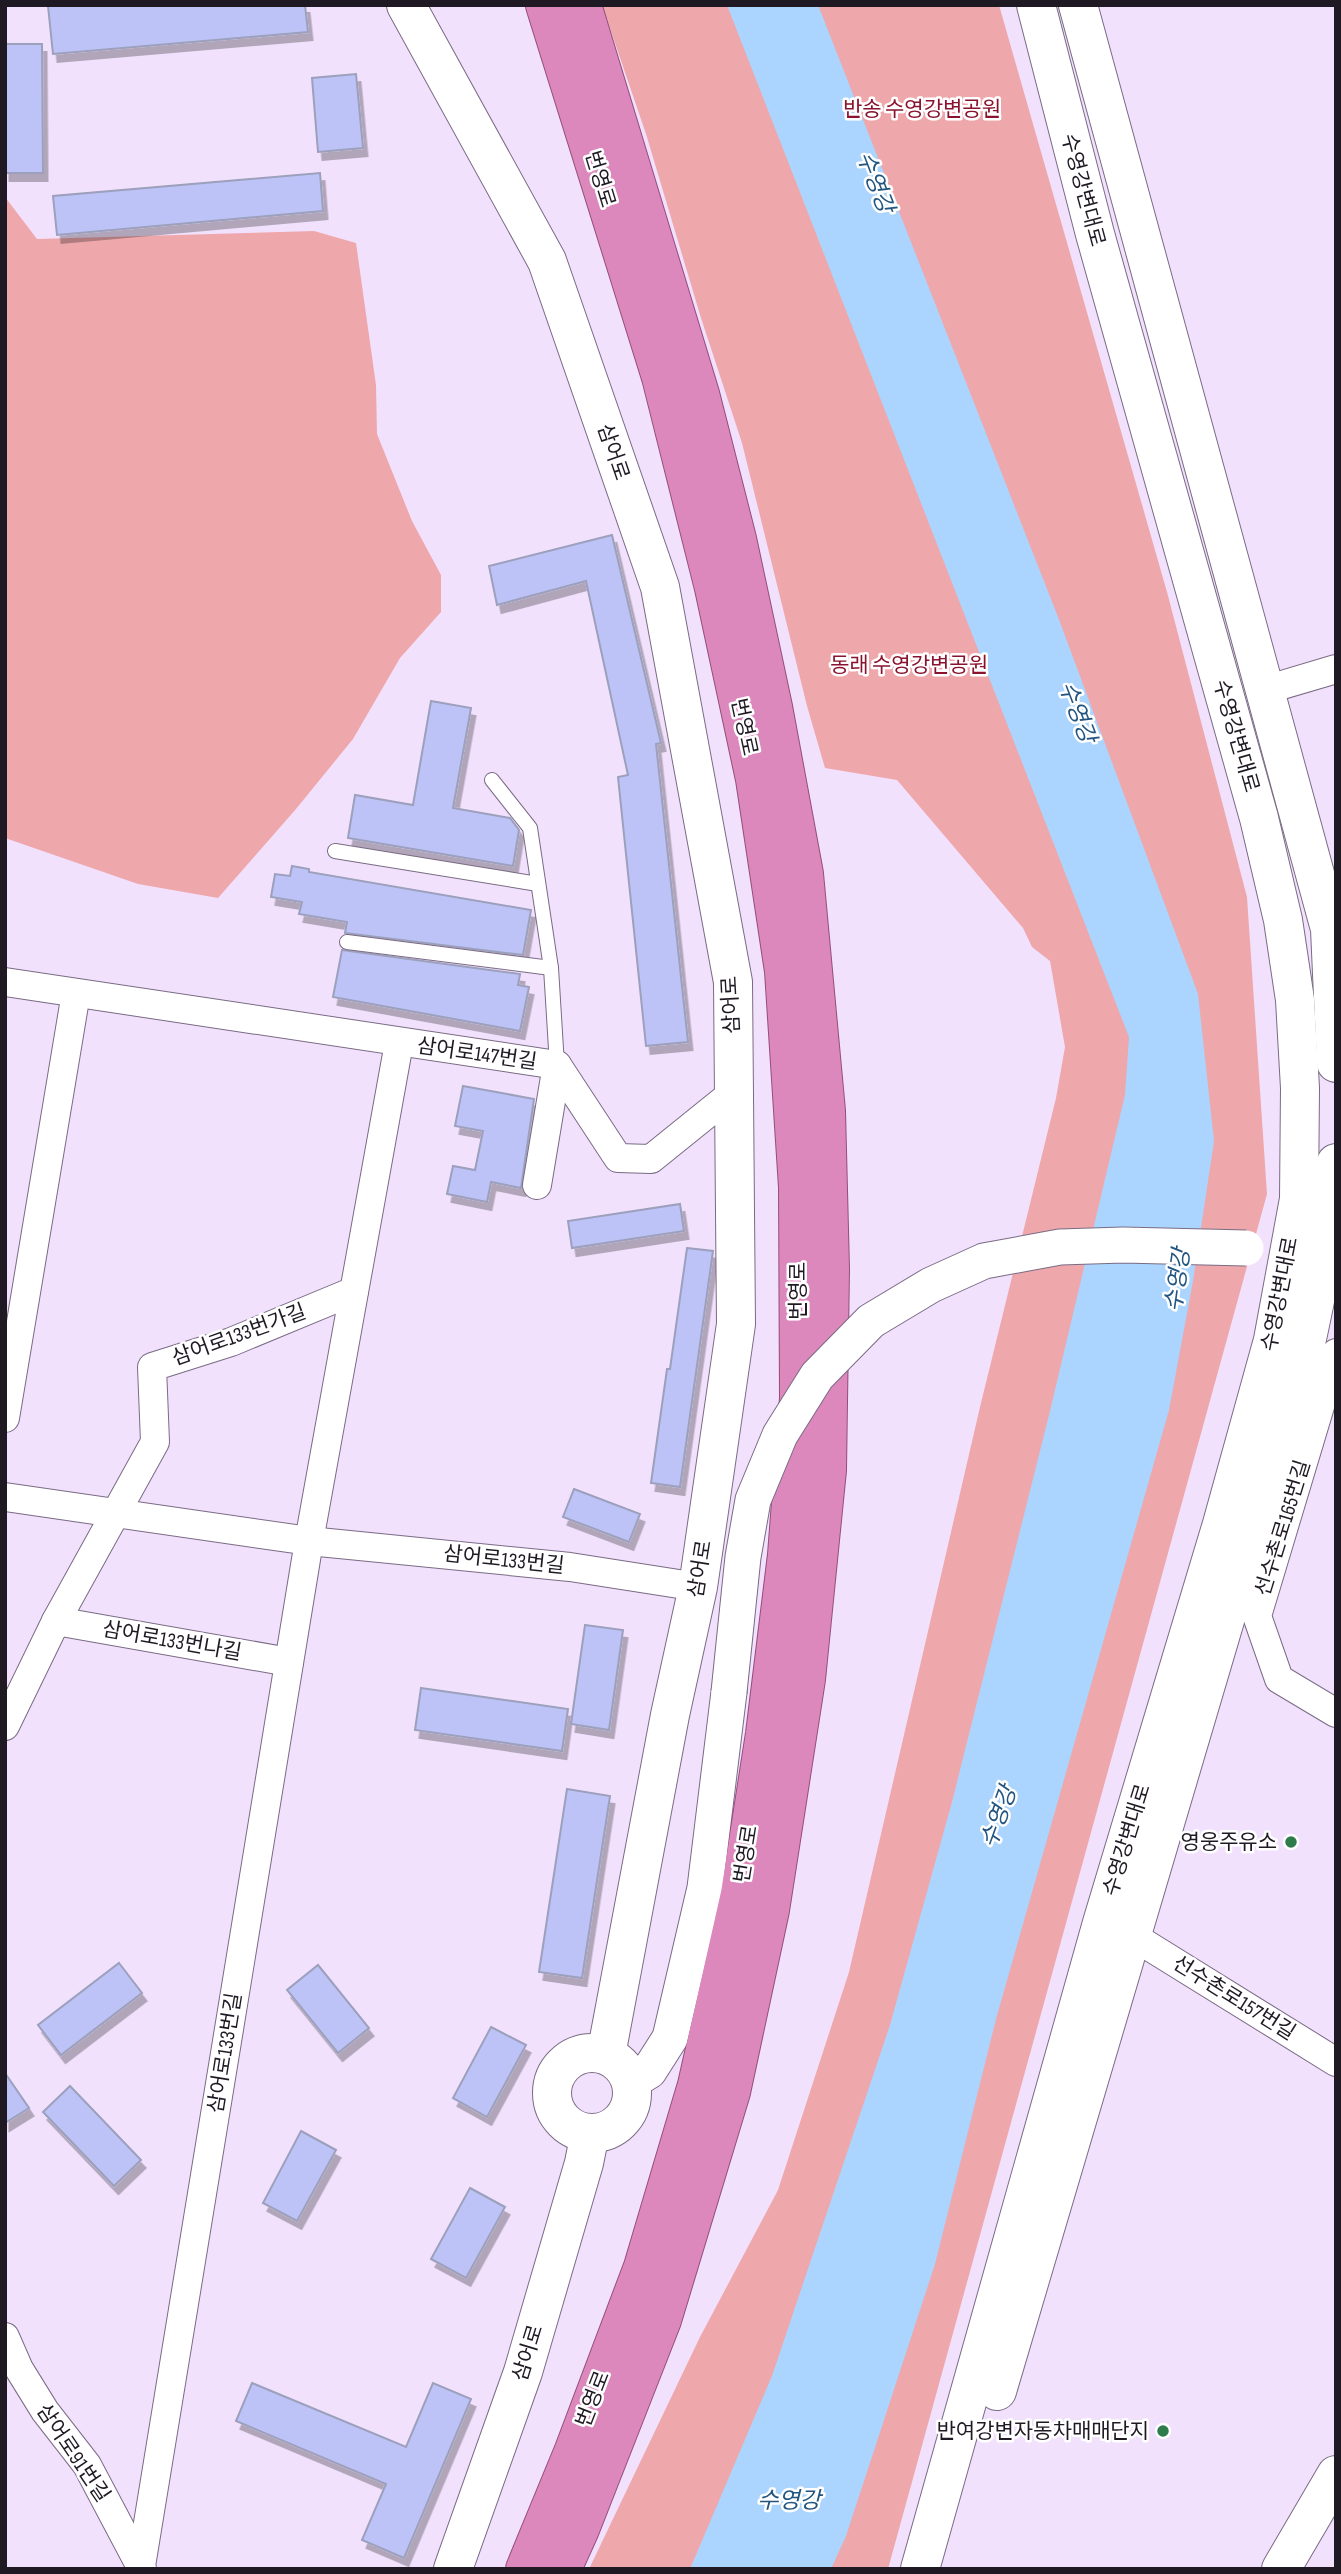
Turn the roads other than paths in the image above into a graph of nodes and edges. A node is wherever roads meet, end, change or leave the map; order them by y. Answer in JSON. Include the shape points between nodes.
{"nodes":[{"id":1,"x":406,"y":5,"type":"edge"},
{"id":2,"x":545,"y":5,"type":"edge"},
{"id":3,"x":582,"y":5,"type":"edge"},
{"id":4,"x":1035,"y":5,"type":"edge"},
{"id":5,"x":1078,"y":5,"type":"edge"},
{"id":6,"x":1336,"y":670,"type":"edge"},
{"id":7,"x":1265,"y":690,"type":"junction"},
{"id":8,"x":492,"y":780,"type":"dead end"},
{"id":9,"x":335,"y":851,"type":"dead end"},
{"id":10,"x":538,"y":884,"type":"junction"},
{"id":11,"x":347,"y":942,"type":"dead end"},
{"id":12,"x":551,"y":968,"type":"junction"},
{"id":13,"x":5,"y":982,"type":"edge"},
{"id":14,"x":76,"y":993,"type":"junction"},
{"id":15,"x":399,"y":1043,"type":"junction"},
{"id":16,"x":1336,"y":1063,"type":"edge"},
{"id":17,"x":557,"y":1065,"type":"junction"},
{"id":18,"x":734,"y":1092,"type":"junction"},
{"id":19,"x":1336,"y":1163,"type":"edge"},
{"id":20,"x":537,"y":1185,"type":"dead end"},
{"id":21,"x":1316,"y":1263,"type":"edge"},
{"id":22,"x":354,"y":1291,"type":"junction"},
{"id":23,"x":1336,"y":1353,"type":"edge"},
{"id":24,"x":5,"y":1418,"type":"edge"},
{"id":25,"x":5,"y":1497,"type":"edge"},
{"id":26,"x":117,"y":1513,"type":"junction"},
{"id":27,"x":309,"y":1541,"type":"junction"},
{"id":28,"x":698,"y":1587,"type":"junction"},
{"id":29,"x":56,"y":1621,"type":"junction"},
{"id":30,"x":289,"y":1662,"type":"junction"},
{"id":31,"x":1336,"y":1713,"type":"edge"},
{"id":32,"x":5,"y":1726,"type":"edge"},
{"id":33,"x":1131,"y":1935,"type":"junction"},
{"id":34,"x":1336,"y":2062,"type":"edge"},
{"id":35,"x":619,"y":2068,"type":"junction"},
{"id":36,"x":590,"y":2133,"type":"junction"},
{"id":37,"x":5,"y":2337,"type":"edge"},
{"id":38,"x":1336,"y":2475,"type":"edge"},
{"id":39,"x":142,"y":2567,"type":"edge"},
{"id":40,"x":453,"y":2569,"type":"edge"},
{"id":41,"x":525,"y":2569,"type":"edge"},
{"id":42,"x":562,"y":2569,"type":"edge"},
{"id":43,"x":920,"y":2569,"type":"edge"},
{"id":44,"x":948,"y":2569,"type":"edge"},
{"id":45,"x":1281,"y":2569,"type":"edge"}],
"edges":[{"from":1,"to":18,"type":"main road","name":"삼어로","via":[[547,261],[660,587],[733,982]]},
{"from":2,"to":41,"type":"highway","name":"번영로","via":[[661,377],[714,588],[755,779],[784,971],[798,1187],[799,1398],[765,1734],[740,1894],[697,2085],[643,2267]]},
{"from":3,"to":42,"type":"highway","name":"번영로","via":[[700,394],[773,707],[804,874],[826,1111],[830,1269],[827,1470],[806,1679],[770,1910],[731,2092],[662,2320]]},
{"from":4,"to":21,"type":"main road","name":"수영강변대로","via":[[1259,818],[1283,920],[1295,1000],[1300,1088],[1298,1199]]},
{"from":5,"to":7,"type":"main road","name":"수영강변대로"},
{"from":6,"to":7,"type":"street"},
{"from":7,"to":16,"type":"main road","name":"수영강변대로","via":[[1330,929]]},
{"from":8,"to":10,"type":"lane","via":[[530,828]]},
{"from":9,"to":10,"type":"lane"},
{"from":10,"to":12,"type":"lane"},
{"from":11,"to":12,"type":"lane"},
{"from":12,"to":17,"type":"lane"},
{"from":13,"to":14,"type":"street","name":"삼어로147번길"},
{"from":14,"to":15,"type":"street","name":"삼어로147번길"},
{"from":14,"to":24,"type":"street"},
{"from":15,"to":17,"type":"street","name":"삼어로147번길"},
{"from":15,"to":22,"type":"street"},
{"from":17,"to":18,"type":"street","name":"삼어로147번길","via":[[618,1158],[651,1159]]},
{"from":17,"to":20,"type":"street"},
{"from":18,"to":28,"type":"main road","name":"삼어로","via":[[736,1324]]},
{"from":19,"to":21,"type":"main road","name":"수영강변대로"},
{"from":21,"to":33,"type":"main road","name":"수영강변대로","via":[[1304,1353]]},
{"from":21,"to":35,"type":"street","bridge":true,"via":[[1246,1248],[1123,1245],[1073,1247],[984,1261],[931,1285],[871,1321],[817,1376],[780,1434],[753,1500],[705,1888],[670,2038],[649,2071]]},
{"from":21,"to":43,"type":"main road","name":"수영강변대로","via":[[1273,1340]]},
{"from":22,"to":26,"type":"street","name":"삼어로133번가길","via":[[231,1342],[152,1367],[156,1442]]},
{"from":22,"to":27,"type":"street"},
{"from":23,"to":31,"type":"street","name":"선수촌로165번길","via":[[1257,1616],[1279,1679]]},
{"from":25,"to":26,"type":"street","name":"삼어로133번길"},
{"from":26,"to":27,"type":"street","name":"삼어로133번길"},
{"from":26,"to":29,"type":"street"},
{"from":27,"to":28,"type":"street","name":"삼어로133번길","via":[[570,1567]]},
{"from":27,"to":30,"type":"street","name":"삼어로133번길"},
{"from":28,"to":35,"type":"main road","name":"삼어로","via":[[670,1715]]},
{"from":29,"to":30,"type":"street","name":"삼어로133번나길"},
{"from":29,"to":32,"type":"street"},
{"from":30,"to":39,"type":"street","name":"삼어로133번길"},
{"from":33,"to":34,"type":"street","name":"선수촌로157번길"},
{"from":33,"to":44,"type":"main road","name":"수영강변대로"},
{"from":35,"to":36,"type":"main road","via":[[633,2094],[630,2107],[614,2126]]},
{"from":35,"to":36,"type":"main road","via":[[593,2053],[581,2054],[568,2061],[553,2084],[561,2116],[576,2129]]},
{"from":36,"to":40,"type":"main road","name":"삼어로","via":[[523,2372]]},
{"from":37,"to":39,"type":"street","name":"삼어로91번길","via":[[19,2369],[86,2465]]},
{"from":38,"to":45,"type":"main road"}]}
